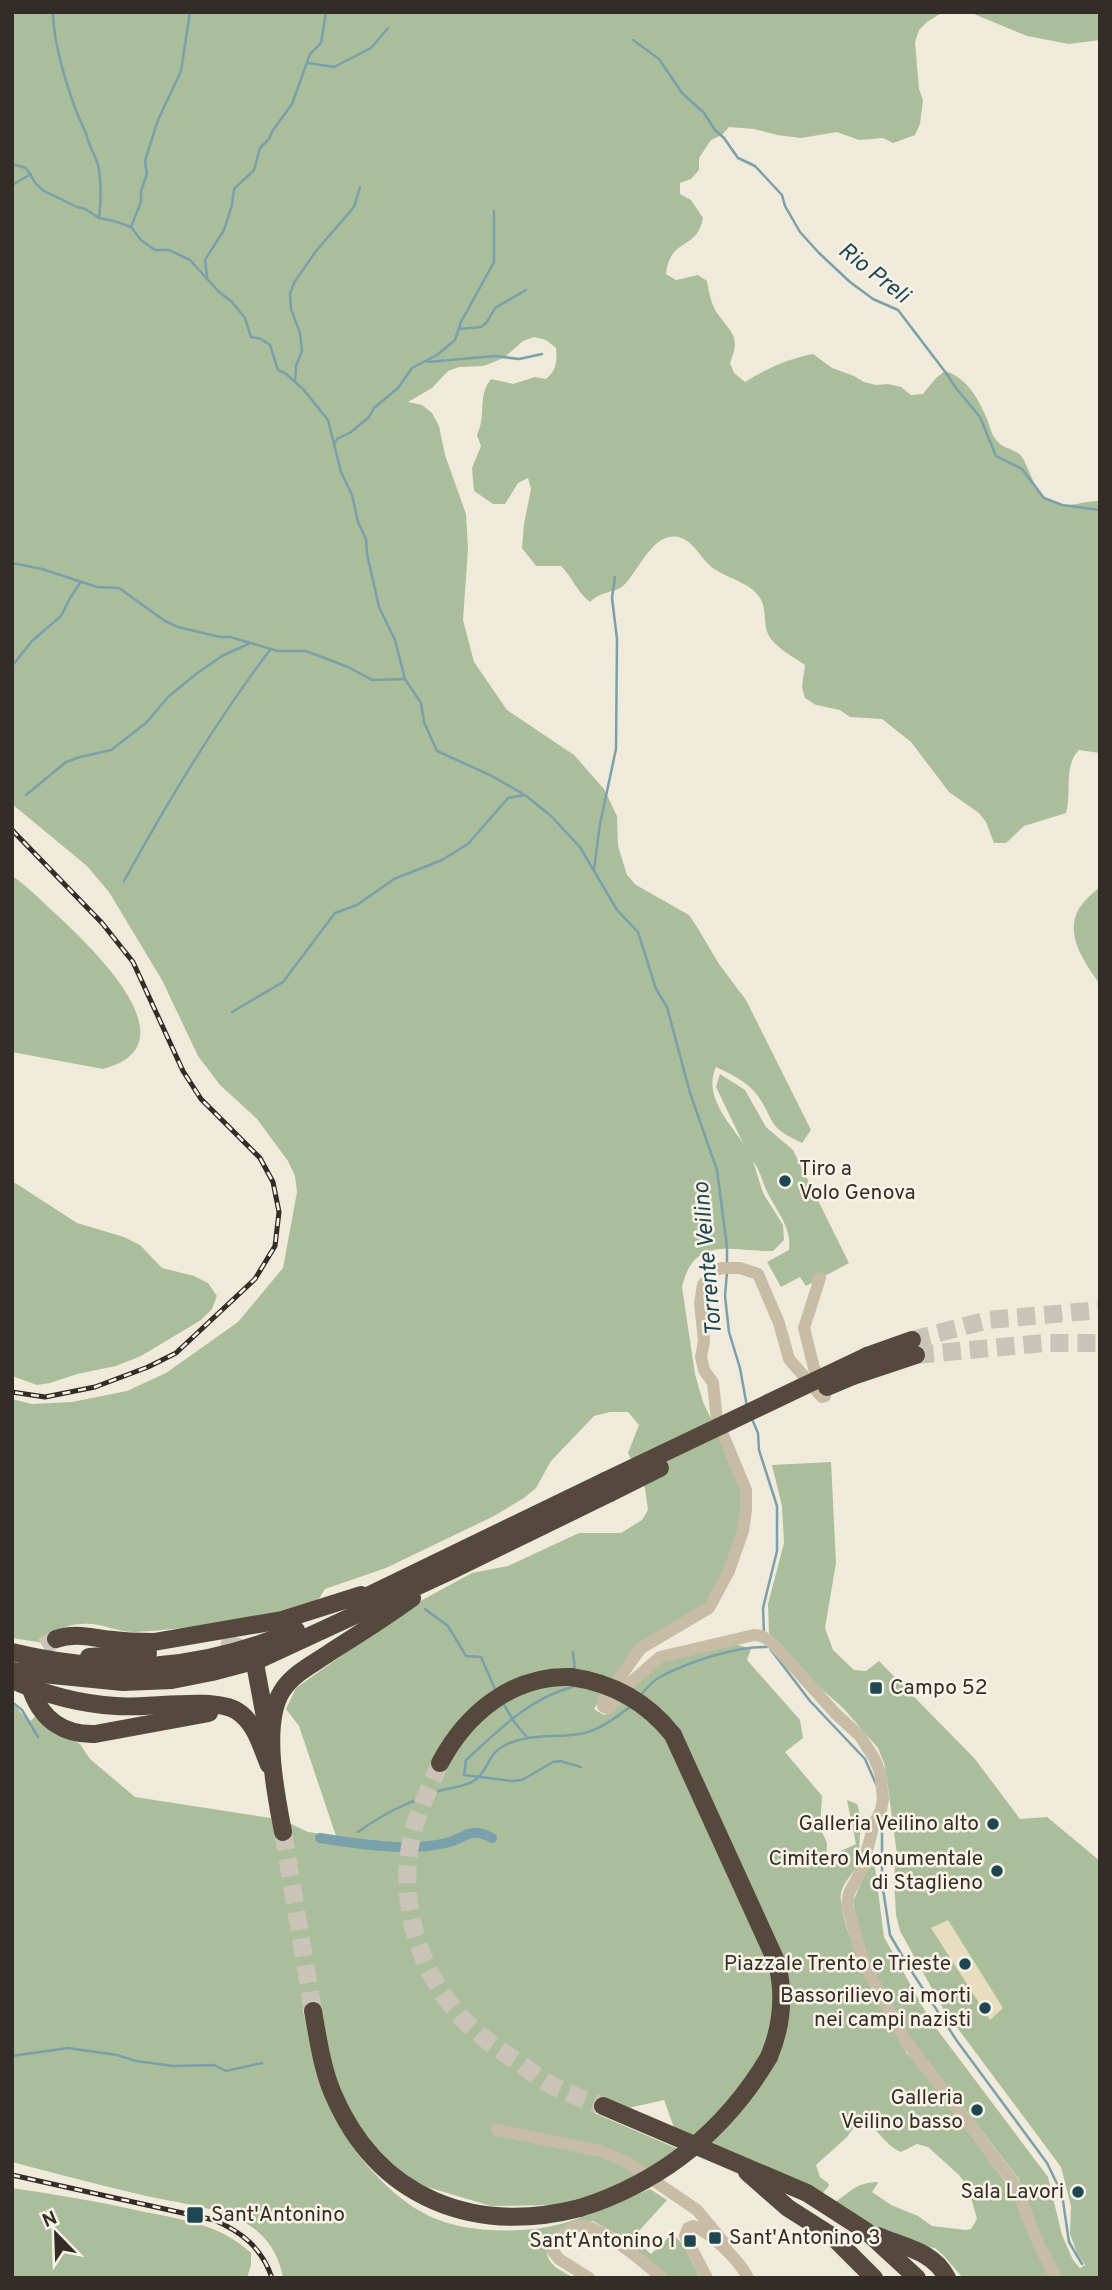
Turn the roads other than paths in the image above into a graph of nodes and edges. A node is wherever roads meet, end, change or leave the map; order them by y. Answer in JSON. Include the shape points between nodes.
{"nodes":[{"id":1,"x":820,"y":1278,"type":"dead end"},
{"id":2,"x":914,"y":1348,"type":"tunnel mouth"},
{"id":3,"x":607,"y":1487,"type":"junction"},
{"id":4,"x":450,"y":1571,"type":"junction"},
{"id":5,"x":391,"y":1585,"type":"junction"},
{"id":6,"x":56,"y":1639,"type":"tunnel mouth"},
{"id":7,"x":221,"y":1643,"type":"tunnel mouth"},
{"id":8,"x":12,"y":1646,"type":"edge"},
{"id":9,"x":12,"y":1652,"type":"edge"},
{"id":10,"x":256,"y":1669,"type":"dead end"},
{"id":11,"x":12,"y":1671,"type":"edge"},
{"id":12,"x":12,"y":1680,"type":"edge"},
{"id":13,"x":32,"y":1692,"type":"dead end"},
{"id":14,"x":266,"y":1750,"type":"junction"},
{"id":15,"x":440,"y":1763,"type":"tunnel mouth"},
{"id":16,"x":283,"y":1832,"type":"tunnel mouth"},
{"id":17,"x":313,"y":2011,"type":"tunnel mouth"},
{"id":18,"x":603,"y":2106,"type":"tunnel mouth"},
{"id":19,"x":497,"y":2130,"type":"dead end"},
{"id":20,"x":736,"y":2163,"type":"junction"},
{"id":21,"x":866,"y":2231,"type":"junction"},
{"id":22,"x":726,"y":2250,"type":"junction"},
{"id":23,"x":589,"y":2278,"type":"edge"},
{"id":24,"x":662,"y":2278,"type":"edge"},
{"id":25,"x":707,"y":2278,"type":"edge"},
{"id":26,"x":748,"y":2278,"type":"edge"},
{"id":27,"x":874,"y":2278,"type":"edge"},
{"id":28,"x":917,"y":2278,"type":"edge"},
{"id":29,"x":947,"y":2278,"type":"edge"},
{"id":30,"x":1056,"y":2278,"type":"edge"}],
"edges":[{"from":1,"to":30,"type":"street","via":[[804,1328],[814,1368],[826,1392],[823,1397],[789,1359],[761,1279],[744,1269],[722,1268],[708,1275],[700,1303],[701,1357],[715,1387],[717,1420],[746,1490],[743,1531],[711,1605],[641,1648],[603,1706],[610,1707],[660,1657],[759,1635],[774,1645],[860,1737],[880,1772],[883,1799],[862,1869],[847,1899],[863,1961],[905,2040],[1014,2183]]},
{"from":2,"to":3,"type":"highway","bridge":true,"via":[[870,1362],[832,1384]]},
{"from":3,"to":4,"type":"highway"},
{"from":3,"to":5,"type":"highway"},
{"from":4,"to":11,"type":"highway","via":[[258,1660],[212,1672],[123,1682]]},
{"from":4,"to":14,"type":"highway","via":[[287,1684],[278,1698]]},
{"from":5,"to":6,"type":"highway","via":[[282,1620],[237,1629],[154,1642],[82,1635]]},
{"from":5,"to":9,"type":"highway","via":[[271,1640],[190,1662],[96,1667]]},
{"from":7,"to":8,"type":"highway","via":[[88,1657]]},
{"from":10,"to":14,"type":"highway"},
{"from":12,"to":14,"type":"highway","via":[[63,1697],[114,1706],[222,1704],[245,1717]]},
{"from":13,"to":14,"type":"highway","via":[[51,1721],[78,1733],[215,1713],[239,1721]]},
{"from":14,"to":16,"type":"highway"},
{"from":15,"to":17,"type":"highway","bridge":true,"via":[[465,1725],[491,1702],[534,1681],[571,1677],[607,1685],[657,1717],[673,1735],[777,1963],[782,2006],[769,2057],[714,2130],[635,2187],[580,2208],[531,2218],[485,2216],[435,2201],[397,2179],[363,2147],[332,2091]]},
{"from":18,"to":20,"type":"highway"},
{"from":19,"to":22,"type":"street","via":[[600,2151],[625,2161],[697,2210]]},
{"from":20,"to":21,"type":"highway","via":[[807,2193]]},
{"from":20,"to":27,"type":"highway","via":[[788,2208],[832,2236]]},
{"from":21,"to":28,"type":"highway"},
{"from":21,"to":29,"type":"highway","via":[[925,2253]]},
{"from":22,"to":25,"type":"street","via":[[698,2227],[685,2232]]},
{"from":22,"to":26,"type":"street"},
{"from":23,"to":24,"type":"street","via":[[552,2250],[554,2241],[574,2227],[601,2234]]}]}
